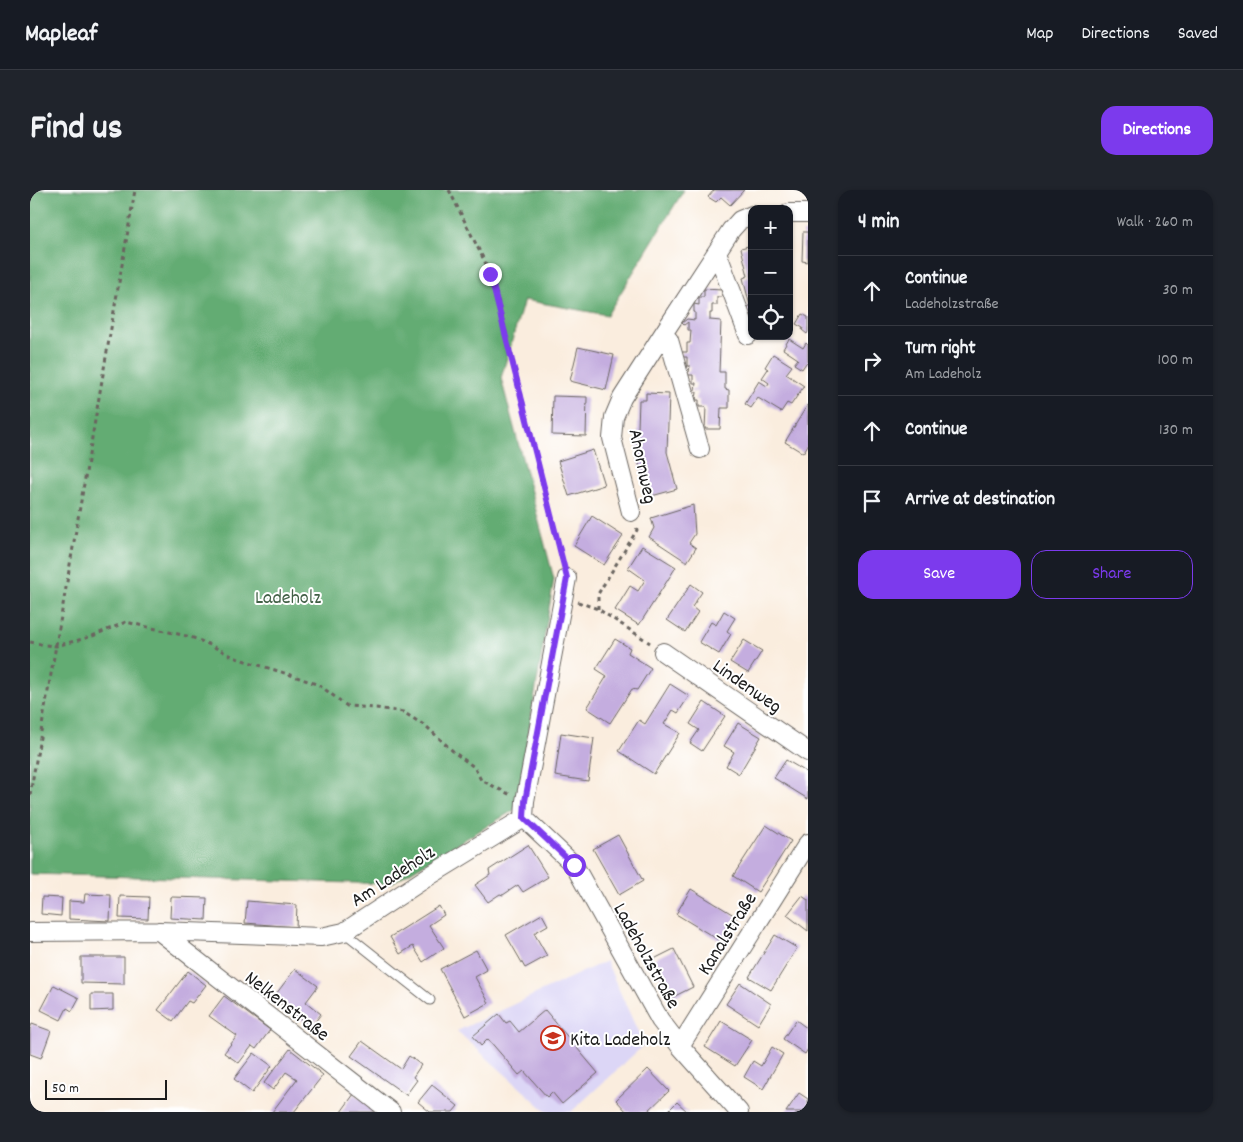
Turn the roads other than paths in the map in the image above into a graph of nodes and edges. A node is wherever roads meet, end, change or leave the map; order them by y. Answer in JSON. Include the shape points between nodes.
{"nodes":[{"id":1,"x":793,"y":213,"type":"edge"},
{"id":2,"x":808,"y":214,"type":"edge"},
{"id":3,"x":748,"y":217,"type":"edge"},
{"id":4,"x":717,"y":252,"type":"junction"},
{"id":5,"x":663,"y":334,"type":"junction"},
{"id":6,"x":748,"y":335,"type":"dead end"},
{"id":7,"x":700,"y":449,"type":"dead end"},
{"id":8,"x":631,"y":512,"type":"road end"},
{"id":9,"x":567,"y":578,"type":"road end"},
{"id":10,"x":663,"y":652,"type":"road end"},
{"id":11,"x":808,"y":752,"type":"edge"},
{"id":12,"x":524,"y":809,"type":"junction"},
{"id":13,"x":808,"y":842,"type":"edge"},
{"id":14,"x":159,"y":931,"type":"junction"},
{"id":15,"x":30,"y":932,"type":"edge"},
{"id":16,"x":344,"y":932,"type":"junction"},
{"id":17,"x":430,"y":1000,"type":"dead end"},
{"id":18,"x":680,"y":1046,"type":"junction"},
{"id":19,"x":391,"y":1112,"type":"edge"},
{"id":20,"x":739,"y":1112,"type":"edge"}],
"edges":[{"from":1,"to":2,"type":"street"},
{"from":3,"to":4,"type":"street","name":"Ahornweg","via":[[731,230]]},
{"from":4,"to":5,"type":"street","name":"Ahornweg"},
{"from":4,"to":6,"type":"street"},
{"from":5,"to":7,"type":"street","via":[[669,340]]},
{"from":5,"to":8,"type":"street","name":"Ahornweg","via":[[622,398],[614,417],[612,438]]},
{"from":9,"to":12,"type":"street"},
{"from":10,"to":11,"type":"street","name":"Lindenweg"},
{"from":12,"to":16,"type":"street","name":"Am Ladeholz"},
{"from":12,"to":18,"type":"street","name":"Ladeholzstraße","via":[[574,865],[660,1020]]},
{"from":13,"to":18,"type":"street","name":"Kanalstraße"},
{"from":14,"to":15,"type":"street","name":"Am Ladeholz"},
{"from":14,"to":16,"type":"street","name":"Am Ladeholz","via":[[321,936]]},
{"from":14,"to":19,"type":"street","name":"Nelkenstraße"},
{"from":16,"to":17,"type":"lane"},
{"from":18,"to":20,"type":"street","name":"Ladeholzstraße"}]}
